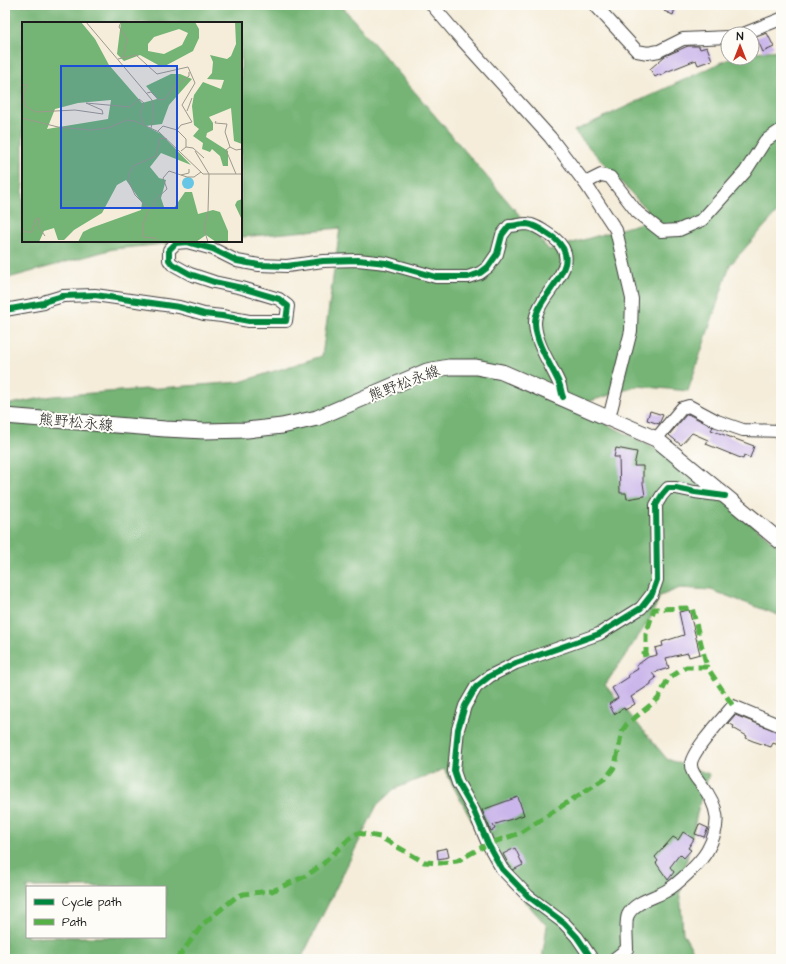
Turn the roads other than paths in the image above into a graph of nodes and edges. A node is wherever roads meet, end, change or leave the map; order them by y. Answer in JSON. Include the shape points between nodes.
{"nodes":[{"id":1,"x":432,"y":5,"type":"edge"},
{"id":2,"x":595,"y":5,"type":"edge"},
{"id":3,"x":781,"y":19,"type":"edge"},
{"id":4,"x":760,"y":27,"type":"edge"},
{"id":5,"x":720,"y":37,"type":"edge"},
{"id":6,"x":781,"y":130,"type":"edge"},
{"id":7,"x":585,"y":183,"type":"junction"},
{"id":8,"x":5,"y":310,"type":"edge"},
{"id":9,"x":563,"y":398,"type":"junction"},
{"id":10,"x":5,"y":416,"type":"edge"},
{"id":11,"x":609,"y":418,"type":"junction"},
{"id":12,"x":781,"y":431,"type":"edge"},
{"id":13,"x":656,"y":439,"type":"junction"},
{"id":14,"x":725,"y":496,"type":"junction"},
{"id":15,"x":781,"y":542,"type":"edge"},
{"id":16,"x":781,"y":726,"type":"edge"},
{"id":17,"x":592,"y":959,"type":"edge"},
{"id":18,"x":614,"y":959,"type":"edge"}],
"edges":[{"from":1,"to":7,"type":"street","via":[[550,137]]},
{"from":2,"to":5,"type":"street","via":[[637,51],[659,51],[683,39]]},
{"from":3,"to":4,"type":"street"},
{"from":6,"to":7,"type":"street","via":[[765,141],[745,172],[702,220],[679,230],[661,231],[637,212],[610,177],[601,175]]},
{"from":7,"to":11,"type":"street","via":[[616,230],[632,300],[631,331]]},
{"from":8,"to":9,"type":"street","via":[[44,303],[63,296],[95,295],[179,307],[249,321],[286,321],[288,306],[280,299],[190,274],[172,264],[168,250],[176,243],[187,242],[213,248],[237,261],[259,265],[287,266],[358,260],[386,263],[436,277],[468,277],[488,267],[497,254],[502,235],[509,226],[527,224],[544,231],[565,250],[564,270],[542,303],[535,324],[546,360],[559,384]]},
{"from":9,"to":10,"type":"main road","name":"熊野松永線","via":[[502,372],[476,367],[449,367],[427,372],[317,418],[247,430],[205,431]]},
{"from":9,"to":11,"type":"main road","name":"熊野松永線"},
{"from":11,"to":13,"type":"main road","name":"熊野松永線"},
{"from":12,"to":13,"type":"street","via":[[743,430],[717,422],[689,406],[682,408]]},
{"from":13,"to":14,"type":"main road","name":"熊野松永線"},
{"from":14,"to":15,"type":"main road","name":"熊野松永線"},
{"from":14,"to":17,"type":"street","via":[[668,488],[656,505],[657,580],[652,594],[641,608],[599,634],[516,663],[490,676],[476,687],[465,706],[458,729],[454,772],[502,869],[528,896],[564,922]]},
{"from":16,"to":18,"type":"street","via":[[733,706],[693,755],[691,766],[694,774],[710,795],[716,808],[717,829],[706,852],[689,872],[666,891],[635,907],[627,916],[627,949]]}]}
